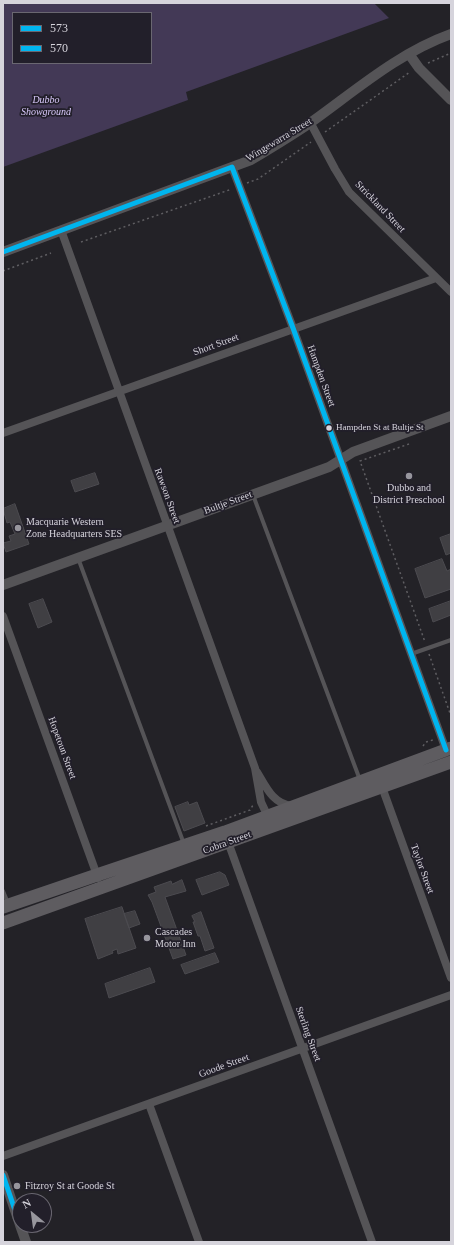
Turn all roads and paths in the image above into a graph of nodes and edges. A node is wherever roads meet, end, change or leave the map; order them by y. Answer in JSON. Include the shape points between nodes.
{"nodes":[{"id":1,"x":451,"y":34,"type":"edge"},
{"id":2,"x":451,"y":53,"type":"edge"},
{"id":3,"x":409,"y":54,"type":"junction"},
{"id":4,"x":419,"y":68,"type":"junction"},
{"id":5,"x":451,"y":100,"type":"edge"},
{"id":6,"x":310,"y":122,"type":"junction"},
{"id":7,"x":232,"y":167,"type":"junction"},
{"id":8,"x":61,"y":230,"type":"junction"},
{"id":9,"x":3,"y":252,"type":"edge"},
{"id":10,"x":51,"y":253,"type":"dead end"},
{"id":11,"x":3,"y":271,"type":"edge"},
{"id":12,"x":436,"y":278,"type":"junction"},
{"id":13,"x":451,"y":292,"type":"edge"},
{"id":14,"x":293,"y":328,"type":"junction"},
{"id":15,"x":118,"y":391,"type":"junction"},
{"id":16,"x":451,"y":416,"type":"edge"},
{"id":17,"x":3,"y":433,"type":"edge"},
{"id":18,"x":409,"y":444,"type":"dead end"},
{"id":19,"x":340,"y":460,"type":"junction"},
{"id":20,"x":252,"y":494,"type":"junction"},
{"id":21,"x":167,"y":525,"type":"junction"},
{"id":22,"x":78,"y":557,"type":"junction"},
{"id":23,"x":3,"y":585,"type":"edge"},
{"id":24,"x":3,"y":616,"type":"edge"},
{"id":25,"x":451,"y":640,"type":"edge"},
{"id":26,"x":425,"y":642,"type":"dead end"},
{"id":27,"x":428,"y":650,"type":"dead end"},
{"id":28,"x":411,"y":654,"type":"junction"},
{"id":29,"x":451,"y":716,"type":"edge"},
{"id":30,"x":450,"y":757,"type":"edge"},
{"id":31,"x":255,"y":768,"type":"junction"},
{"id":32,"x":362,"y":783,"type":"junction"},
{"id":33,"x":382,"y":787,"type":"junction"},
{"id":34,"x":303,"y":809,"type":"junction"},
{"id":35,"x":266,"y":816,"type":"junction"},
{"id":36,"x":227,"y":837,"type":"junction"},
{"id":37,"x":185,"y":846,"type":"junction"},
{"id":38,"x":97,"y":875,"type":"junction"},
{"id":39,"x":101,"y":888,"type":"junction"},
{"id":40,"x":3,"y":891,"type":"edge"},
{"id":41,"x":6,"y":907,"type":"edge"},
{"id":42,"x":3,"y":923,"type":"edge"},
{"id":43,"x":451,"y":978,"type":"edge"},
{"id":44,"x":451,"y":995,"type":"edge"},
{"id":45,"x":302,"y":1049,"type":"junction"},
{"id":46,"x":149,"y":1104,"type":"junction"},
{"id":47,"x":3,"y":1156,"type":"edge"},
{"id":48,"x":3,"y":1175,"type":"edge"},
{"id":49,"x":12,"y":1201,"type":"edge"},
{"id":50,"x":199,"y":1242,"type":"edge"},
{"id":51,"x":372,"y":1242,"type":"edge"}],
"edges":[{"from":1,"to":3,"type":"street","name":"Wingewarra Street"},
{"from":2,"to":4,"type":"path"},
{"from":3,"to":4,"type":"street"},
{"from":3,"to":6,"type":"street","name":"Wingewarra Street"},
{"from":4,"to":5,"type":"street"},
{"from":6,"to":7,"type":"street","name":"Wingewarra Street","via":[[250,160]]},
{"from":6,"to":12,"type":"street","name":"Strickland Street","via":[[349,192]]},
{"from":7,"to":8,"type":"street","name":"Wingewarra Street"},
{"from":7,"to":14,"type":"street","name":"Hampden Street"},
{"from":8,"to":9,"type":"street","name":"Wingewarra Street"},
{"from":8,"to":15,"type":"street","name":"Rawson Street"},
{"from":10,"to":11,"type":"path"},
{"from":12,"to":13,"type":"street","name":"Strickland Street"},
{"from":12,"to":14,"type":"street","name":"Short Street"},
{"from":14,"to":15,"type":"street","name":"Short Street"},
{"from":14,"to":19,"type":"street","name":"Hampden Street"},
{"from":15,"to":17,"type":"street","name":"Short Street"},
{"from":15,"to":21,"type":"street","name":"Rawson Street"},
{"from":16,"to":19,"type":"street","name":"Bultje Street","via":[[354,451]]},
{"from":18,"to":26,"type":"path","via":[[360,462]]},
{"from":19,"to":20,"type":"street","name":"Bultje Street","via":[[329,467]]},
{"from":19,"to":28,"type":"street","name":"Hampden Street"},
{"from":20,"to":21,"type":"street","name":"Bultje Street"},
{"from":20,"to":32,"type":"lane"},
{"from":21,"to":22,"type":"street","name":"Bultje Street"},
{"from":21,"to":31,"type":"street","name":"Rawson Street"},
{"from":22,"to":23,"type":"street","name":"Bultje Street"},
{"from":22,"to":37,"type":"lane"},
{"from":24,"to":38,"type":"street","name":"Hopetoun Street"},
{"from":25,"to":28,"type":"lane"},
{"from":27,"to":29,"type":"path"},
{"from":28,"to":30,"type":"street","name":"Hampden Street"},
{"from":30,"to":32,"type":"highway","name":"Cobra Street"},
{"from":30,"to":33,"type":"highway","name":"Cobra Street","via":[[433,768]]},
{"from":31,"to":34,"type":"street","name":"Rawson Street","via":[[278,802]]},
{"from":31,"to":35,"type":"street","name":"Rawson Street"},
{"from":32,"to":33,"type":"street","via":[[375,782]]},
{"from":32,"to":34,"type":"highway","name":"Cobra Street"},
{"from":33,"to":34,"type":"highway","name":"Cobra Street"},
{"from":33,"to":43,"type":"street","name":"Taylor Street"},
{"from":34,"to":35,"type":"highway","name":"Cobra Street"},
{"from":34,"to":36,"type":"highway","name":"Cobra Street"},
{"from":35,"to":36,"type":"highway","name":"Cobra Street"},
{"from":36,"to":37,"type":"highway","name":"Cobra Street"},
{"from":36,"to":39,"type":"highway","name":"Cobra Street"},
{"from":36,"to":45,"type":"street","name":"Sterling Street"},
{"from":37,"to":38,"type":"highway","name":"Cobra Street"},
{"from":38,"to":39,"type":"street","name":"Hopetoun Street"},
{"from":38,"to":41,"type":"highway","name":"Cobra Street"},
{"from":39,"to":42,"type":"highway","name":"Cobra Street"},
{"from":40,"to":41,"type":"lane"},
{"from":44,"to":45,"type":"street","name":"Goode Street"},
{"from":45,"to":46,"type":"street","name":"Goode Street"},
{"from":45,"to":51,"type":"street","name":"Sterling Street"},
{"from":46,"to":47,"type":"street","name":"Goode Street"},
{"from":46,"to":50,"type":"street"},
{"from":48,"to":49,"type":"street"}]}
